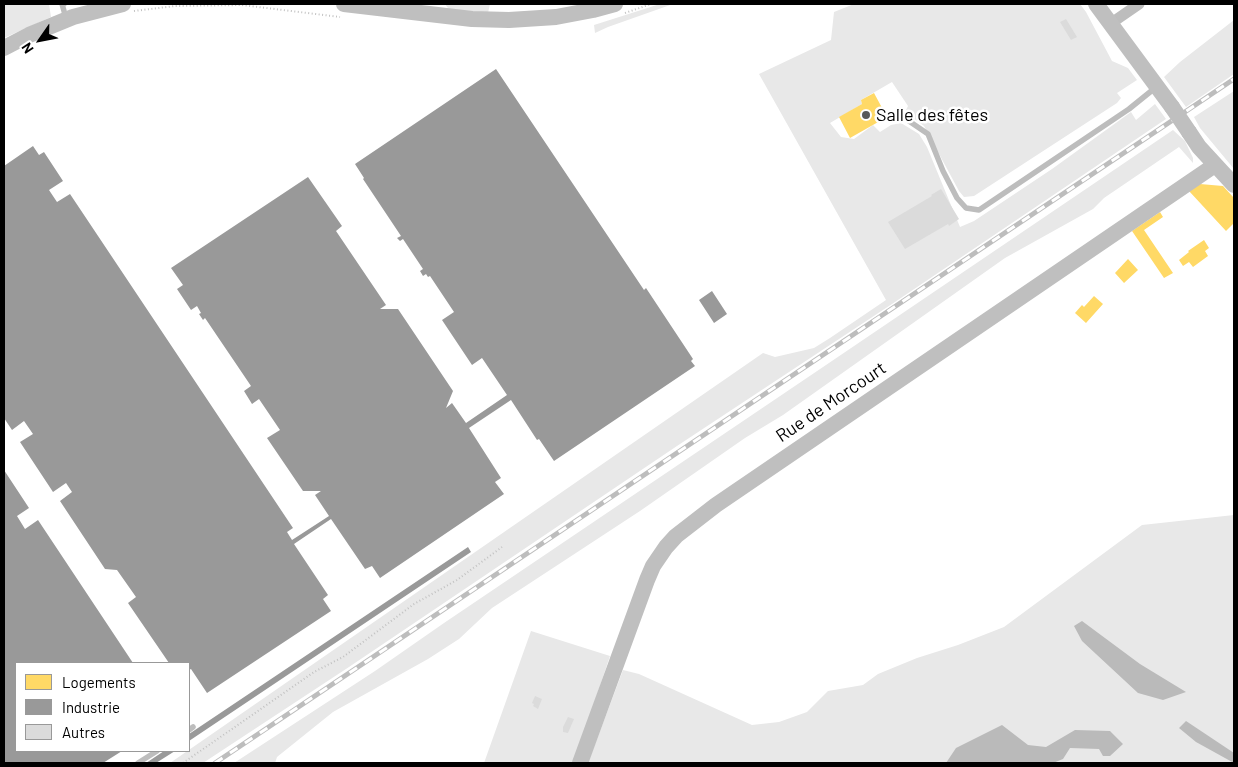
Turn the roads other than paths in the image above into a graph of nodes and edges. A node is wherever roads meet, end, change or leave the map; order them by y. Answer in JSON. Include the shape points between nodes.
{"nodes":[{"id":1,"x":1096,"y":4,"type":"edge"},
{"id":2,"x":1139,"y":4,"type":"edge"},
{"id":3,"x":126,"y":8,"type":"edge"},
{"id":4,"x":617,"y":9,"type":"edge"},
{"id":5,"x":346,"y":11,"type":"edge"},
{"id":6,"x":65,"y":12,"type":"edge"},
{"id":7,"x":1110,"y":24,"type":"junction"},
{"id":8,"x":4,"y":48,"type":"edge"},
{"id":9,"x":1157,"y":86,"type":"junction"},
{"id":10,"x":892,"y":117,"type":"dead end"},
{"id":11,"x":1215,"y":166,"type":"junction"},
{"id":12,"x":1234,"y":185,"type":"edge"},
{"id":13,"x":155,"y":752,"type":"edge"},
{"id":14,"x":138,"y":763,"type":"edge"},
{"id":15,"x":580,"y":763,"type":"edge"}],
"edges":[{"from":1,"to":7,"type":"street"},
{"from":2,"to":7,"type":"street"},
{"from":3,"to":6,"type":"street"},
{"from":4,"to":5,"type":"street","via":[[509,20]]},
{"from":6,"to":8,"type":"street"},
{"from":7,"to":9,"type":"street"},
{"from":9,"to":10,"type":"lane","via":[[1130,109],[979,210],[966,208],[957,198],[928,134],[903,117]]},
{"from":9,"to":11,"type":"street","bridge":true},
{"from":11,"to":12,"type":"street"},
{"from":11,"to":15,"type":"street","name":"Rue de Morcourt","via":[[716,505],[676,536],[653,566],[647,580]]},
{"from":13,"to":14,"type":"lane"}]}
